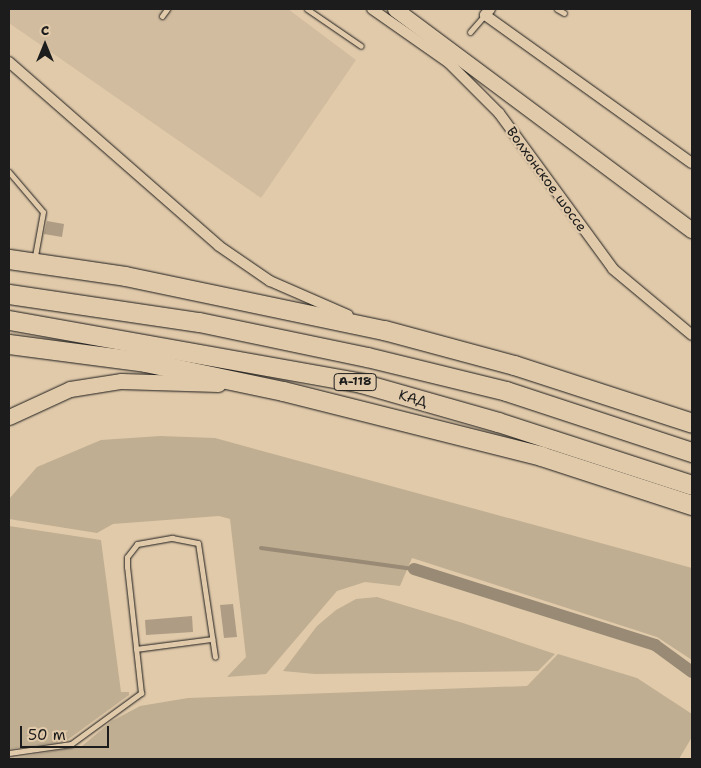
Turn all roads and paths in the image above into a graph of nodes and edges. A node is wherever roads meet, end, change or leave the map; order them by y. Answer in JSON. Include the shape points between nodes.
{"nodes":[{"id":1,"x":167,"y":9,"type":"edge"},
{"id":2,"x":306,"y":9,"type":"edge"},
{"id":3,"x":372,"y":9,"type":"edge"},
{"id":4,"x":395,"y":9,"type":"edge"},
{"id":5,"x":557,"y":9,"type":"edge"},
{"id":6,"x":487,"y":12,"type":"edge"},
{"id":7,"x":564,"y":13,"type":"dead end"},
{"id":8,"x":162,"y":16,"type":"dead end"},
{"id":9,"x":470,"y":32,"type":"dead end"},
{"id":10,"x":361,"y":46,"type":"dead end"},
{"id":11,"x":9,"y":62,"type":"edge"},
{"id":12,"x":692,"y":162,"type":"edge"},
{"id":13,"x":9,"y":172,"type":"edge"},
{"id":14,"x":689,"y":226,"type":"edge"},
{"id":15,"x":35,"y":256,"type":"dead end"},
{"id":16,"x":9,"y":259,"type":"edge"},
{"id":17,"x":9,"y":294,"type":"edge"},
{"id":18,"x":9,"y":320,"type":"edge"},
{"id":19,"x":384,"y":330,"type":"junction"},
{"id":20,"x":692,"y":335,"type":"edge"},
{"id":21,"x":9,"y":344,"type":"edge"},
{"id":22,"x":283,"y":391,"type":"junction"},
{"id":23,"x":9,"y":417,"type":"edge"},
{"id":24,"x":692,"y":423,"type":"edge"},
{"id":25,"x":692,"y":452,"type":"edge"},
{"id":26,"x":692,"y":485,"type":"edge"},
{"id":27,"x":692,"y":505,"type":"edge"},
{"id":28,"x":212,"y":640,"type":"junction"},
{"id":29,"x":136,"y":649,"type":"junction"},
{"id":30,"x":214,"y":657,"type":"dead end"},
{"id":31,"x":9,"y":753,"type":"edge"}],
"edges":[{"from":1,"to":8,"type":"lane"},
{"from":2,"to":10,"type":"lane"},
{"from":3,"to":20,"type":"street","name":"Волхонское шоссе","via":[[449,63],[492,107],[545,171],[613,269]]},
{"from":4,"to":14,"type":"main road"},
{"from":5,"to":7,"type":"lane"},
{"from":6,"to":9,"type":"lane"},
{"from":6,"to":12,"type":"street"},
{"from":11,"to":19,"type":"street","via":[[184,218],[240,262],[295,294]]},
{"from":13,"to":15,"type":"lane","via":[[43,212]]},
{"from":16,"to":19,"type":"highway","via":[[134,278]]},
{"from":17,"to":25,"type":"highway","name":"КАД","number":"А-118","via":[[199,322],[367,357],[506,391]]},
{"from":18,"to":26,"type":"highway","name":"КАД","number":"А-118","via":[[193,350],[361,383],[498,422]]},
{"from":19,"to":24,"type":"highway","via":[[514,365]]},
{"from":21,"to":22,"type":"highway","via":[[145,362]]},
{"from":22,"to":23,"type":"main road","via":[[166,380],[121,380],[70,390]]},
{"from":22,"to":27,"type":"highway","via":[[542,456]]},
{"from":28,"to":29,"type":"lane"},
{"from":28,"to":29,"type":"lane","via":[[198,543],[183,538],[154,539],[137,544],[127,557]]},
{"from":28,"to":30,"type":"lane"},
{"from":29,"to":31,"type":"lane","via":[[141,692],[72,744]]}]}
